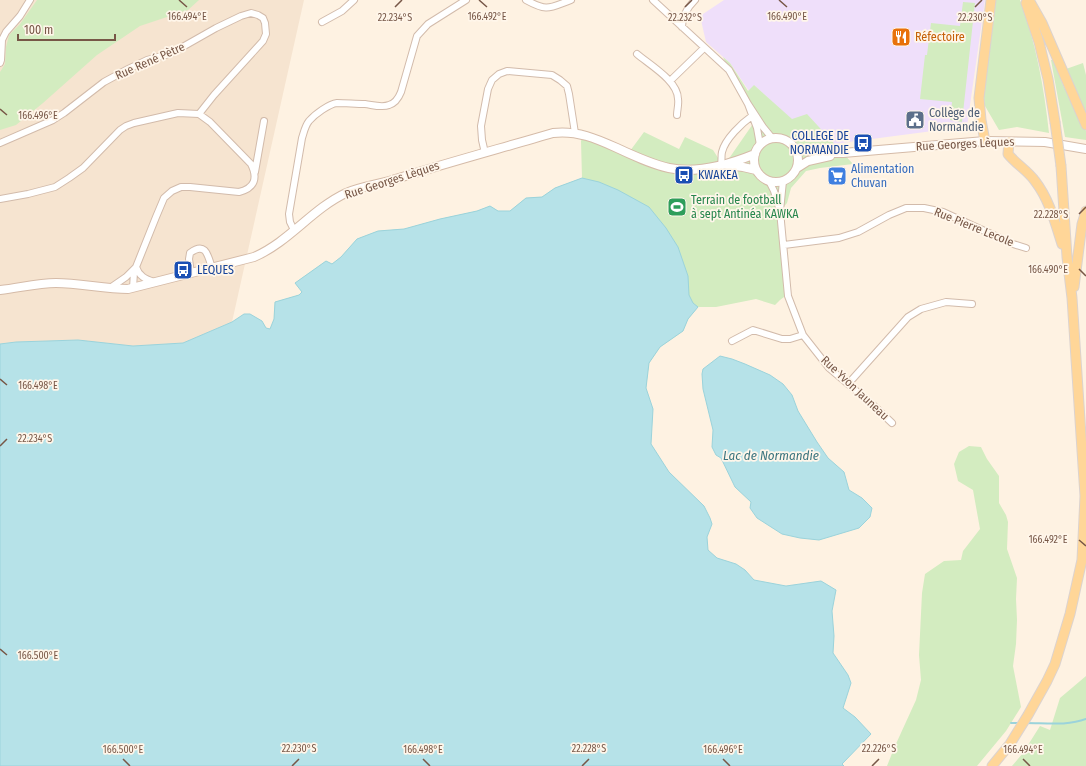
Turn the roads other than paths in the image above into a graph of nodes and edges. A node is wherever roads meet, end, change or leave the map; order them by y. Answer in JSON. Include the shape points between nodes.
{"nodes":[{"id":1,"x":30,"y":0,"type":"edge"},
{"id":2,"x":354,"y":0,"type":"edge"},
{"id":3,"x":466,"y":0,"type":"edge"},
{"id":4,"x":526,"y":0,"type":"edge"},
{"id":5,"x":571,"y":0,"type":"edge"},
{"id":6,"x":652,"y":0,"type":"edge"},
{"id":7,"x":695,"y":0,"type":"edge"},
{"id":8,"x":991,"y":0,"type":"edge"},
{"id":9,"x":1025,"y":0,"type":"edge"},
{"id":10,"x":1029,"y":0,"type":"edge"},
{"id":11,"x":322,"y":22,"type":"dead end"},
{"id":12,"x":682,"y":27,"type":"junction"},
{"id":13,"x":704,"y":48,"type":"junction"},
{"id":14,"x":637,"y":54,"type":"dead end"},
{"id":15,"x":0,"y":63,"type":"edge"},
{"id":16,"x":670,"y":81,"type":"junction"},
{"id":17,"x":748,"y":104,"type":"junction"},
{"id":18,"x":199,"y":114,"type":"junction"},
{"id":19,"x":677,"y":115,"type":"dead end"},
{"id":20,"x":752,"y":116,"type":"junction"},
{"id":21,"x":264,"y":121,"type":"dead end"},
{"id":22,"x":1086,"y":125,"type":"edge"},
{"id":23,"x":575,"y":133,"type":"junction"},
{"id":24,"x":772,"y":138,"type":"junction"},
{"id":25,"x":985,"y":141,"type":"junction"},
{"id":26,"x":1010,"y":142,"type":"junction"},
{"id":27,"x":0,"y":143,"type":"edge"},
{"id":28,"x":760,"y":145,"type":"junction"},
{"id":29,"x":796,"y":149,"type":"junction"},
{"id":30,"x":1086,"y":149,"type":"edge"},
{"id":31,"x":485,"y":153,"type":"junction"},
{"id":32,"x":843,"y":153,"type":"junction"},
{"id":33,"x":755,"y":154,"type":"junction"},
{"id":34,"x":723,"y":164,"type":"junction"},
{"id":35,"x":797,"y":168,"type":"junction"},
{"id":36,"x":756,"y":170,"type":"junction"},
{"id":37,"x":255,"y":172,"type":"junction"},
{"id":38,"x":769,"y":181,"type":"junction"},
{"id":39,"x":783,"y":181,"type":"junction"},
{"id":40,"x":0,"y":199,"type":"edge"},
{"id":41,"x":780,"y":211,"type":"junction"},
{"id":42,"x":1086,"y":211,"type":"edge"},
{"id":43,"x":294,"y":230,"type":"junction"},
{"id":44,"x":784,"y":245,"type":"junction"},
{"id":45,"x":1026,"y":248,"type":"dead end"},
{"id":46,"x":1066,"y":257,"type":"junction"},
{"id":47,"x":136,"y":267,"type":"junction"},
{"id":48,"x":212,"y":268,"type":"junction"},
{"id":49,"x":191,"y":273,"type":"junction"},
{"id":50,"x":156,"y":282,"type":"junction"},
{"id":51,"x":110,"y":288,"type":"junction"},
{"id":52,"x":133,"y":288,"type":"junction"},
{"id":53,"x":0,"y":290,"type":"edge"},
{"id":54,"x":1072,"y":298,"type":"junction"},
{"id":55,"x":972,"y":304,"type":"dead end"},
{"id":56,"x":803,"y":335,"type":"junction"},
{"id":57,"x":732,"y":341,"type":"dead end"},
{"id":58,"x":848,"y":384,"type":"junction"},
{"id":59,"x":892,"y":423,"type":"dead end"},
{"id":60,"x":992,"y":766,"type":"edge"}],
"edges":[{"from":1,"to":15,"type":"street","via":[[2,40]]},
{"from":2,"to":11,"type":"street","via":[[342,11]]},
{"from":3,"to":43,"type":"street","via":[[428,24],[417,36],[401,92],[394,103],[383,106],[336,103],[309,121],[300,145],[289,214]]},
{"from":4,"to":5,"type":"street","via":[[544,8]]},
{"from":6,"to":12,"type":"street"},
{"from":7,"to":12,"type":"street","via":[[689,6]]},
{"from":8,"to":25,"type":"main road","via":[[979,98]]},
{"from":9,"to":46,"type":"main road","bridge":true,"via":[[1048,78],[1061,166]]},
{"from":10,"to":22,"type":"main road","via":[[1042,23]]},
{"from":12,"to":13,"type":"street"},
{"from":13,"to":16,"type":"street"},
{"from":13,"to":17,"type":"street","via":[[728,70]]},
{"from":14,"to":16,"type":"street"},
{"from":16,"to":19,"type":"street","via":[[677,90]]},
{"from":17,"to":20,"type":"street"},
{"from":17,"to":24,"type":"street"},
{"from":18,"to":27,"type":"street","name":"Rue René Pètre","via":[[263,41],[266,34],[263,18],[251,13],[241,16],[169,54],[128,69],[104,82],[58,116]]},
{"from":18,"to":37,"type":"street","via":[[220,131],[251,164]]},
{"from":18,"to":40,"type":"street","via":[[178,113],[134,123],[120,130],[83,168],[55,187]]},
{"from":20,"to":28,"type":"street"},
{"from":20,"to":34,"type":"street","via":[[741,124],[729,139],[722,151]]},
{"from":21,"to":37,"type":"street"},
{"from":23,"to":31,"type":"main road","name":"Rue Georges Lèques","via":[[553,133]]},
{"from":23,"to":31,"type":"street","via":[[569,94],[560,80],[552,75],[507,71],[492,80],[488,89],[481,126]]},
{"from":23,"to":34,"type":"main road","name":"Rue Georges Lèques","via":[[597,139],[667,168],[692,170]]},
{"from":24,"to":28,"type":"main road"},
{"from":24,"to":29,"type":"main road","via":[[786,139]]},
{"from":25,"to":26,"type":"main road","name":"Rue Georges Lèques"},
{"from":25,"to":32,"type":"main road","name":"Rue Georges Lèques"},
{"from":26,"to":30,"type":"main road","name":"Rue Georges Lèques","via":[[1046,142]]},
{"from":26,"to":46,"type":"main road","via":[[1008,154],[1035,180],[1047,201]]},
{"from":28,"to":33,"type":"main road"},
{"from":29,"to":32,"type":"main road","name":"Rue Georges Lèques"},
{"from":29,"to":35,"type":"main road","via":[[799,158]]},
{"from":31,"to":43,"type":"main road","name":"Rue Georges Lèques","via":[[346,193]]},
{"from":32,"to":35,"type":"main road","name":"Rue Georges Lèques","via":[[808,161]]},
{"from":33,"to":34,"type":"main road","name":"Rue Georges Lèques"},
{"from":33,"to":36,"type":"main road"},
{"from":34,"to":36,"type":"main road","name":"Rue Georges Lèques"},
{"from":35,"to":39,"type":"main road","via":[[794,174]]},
{"from":36,"to":38,"type":"main road"},
{"from":37,"to":47,"type":"street","via":[[252,186],[240,192],[190,187],[172,191],[162,202]]},
{"from":38,"to":39,"type":"main road"},
{"from":38,"to":41,"type":"street","name":"Rue Yvon Jauneau"},
{"from":39,"to":41,"type":"street","name":"Rue Yvon Jauneau"},
{"from":41,"to":44,"type":"street","name":"Rue Yvon Jauneau"},
{"from":42,"to":54,"type":"main road"},
{"from":43,"to":48,"type":"main road","name":"Rue Georges Lèques","via":[[264,253]]},
{"from":44,"to":45,"type":"street","name":"Rue Pierre Lecole","via":[[839,238],[858,232],[906,208],[924,208],[943,212]]},
{"from":44,"to":56,"type":"street","name":"Rue Yvon Jauneau","via":[[788,296]]},
{"from":46,"to":54,"type":"main road"},
{"from":47,"to":50,"type":"street","via":[[143,278]]},
{"from":47,"to":51,"type":"street","via":[[126,278]]},
{"from":47,"to":52,"type":"street"},
{"from":48,"to":49,"type":"main road","name":"Rue Georges Lèques"},
{"from":48,"to":49,"type":"street","via":[[208,254],[201,249],[195,249],[190,253],[189,259]]},
{"from":49,"to":50,"type":"main road","name":"Rue Georges Lèques"},
{"from":50,"to":52,"type":"main road","name":"Rue Georges Lèques"},
{"from":51,"to":52,"type":"main road","name":"Rue Georges Lèques"},
{"from":51,"to":53,"type":"main road","name":"Rue Georges Lèques","via":[[56,283]]},
{"from":54,"to":60,"type":"main road","via":[[1085,496],[1082,560],[1055,664],[1028,715],[1010,744]]},
{"from":55,"to":58,"type":"street","via":[[946,302],[922,309],[908,317]]},
{"from":56,"to":57,"type":"street","via":[[782,339],[753,330]]},
{"from":56,"to":58,"type":"street","name":"Rue Yvon Jauneau","via":[[829,368]]},
{"from":58,"to":59,"type":"street","name":"Rue Yvon Jauneau"}]}
